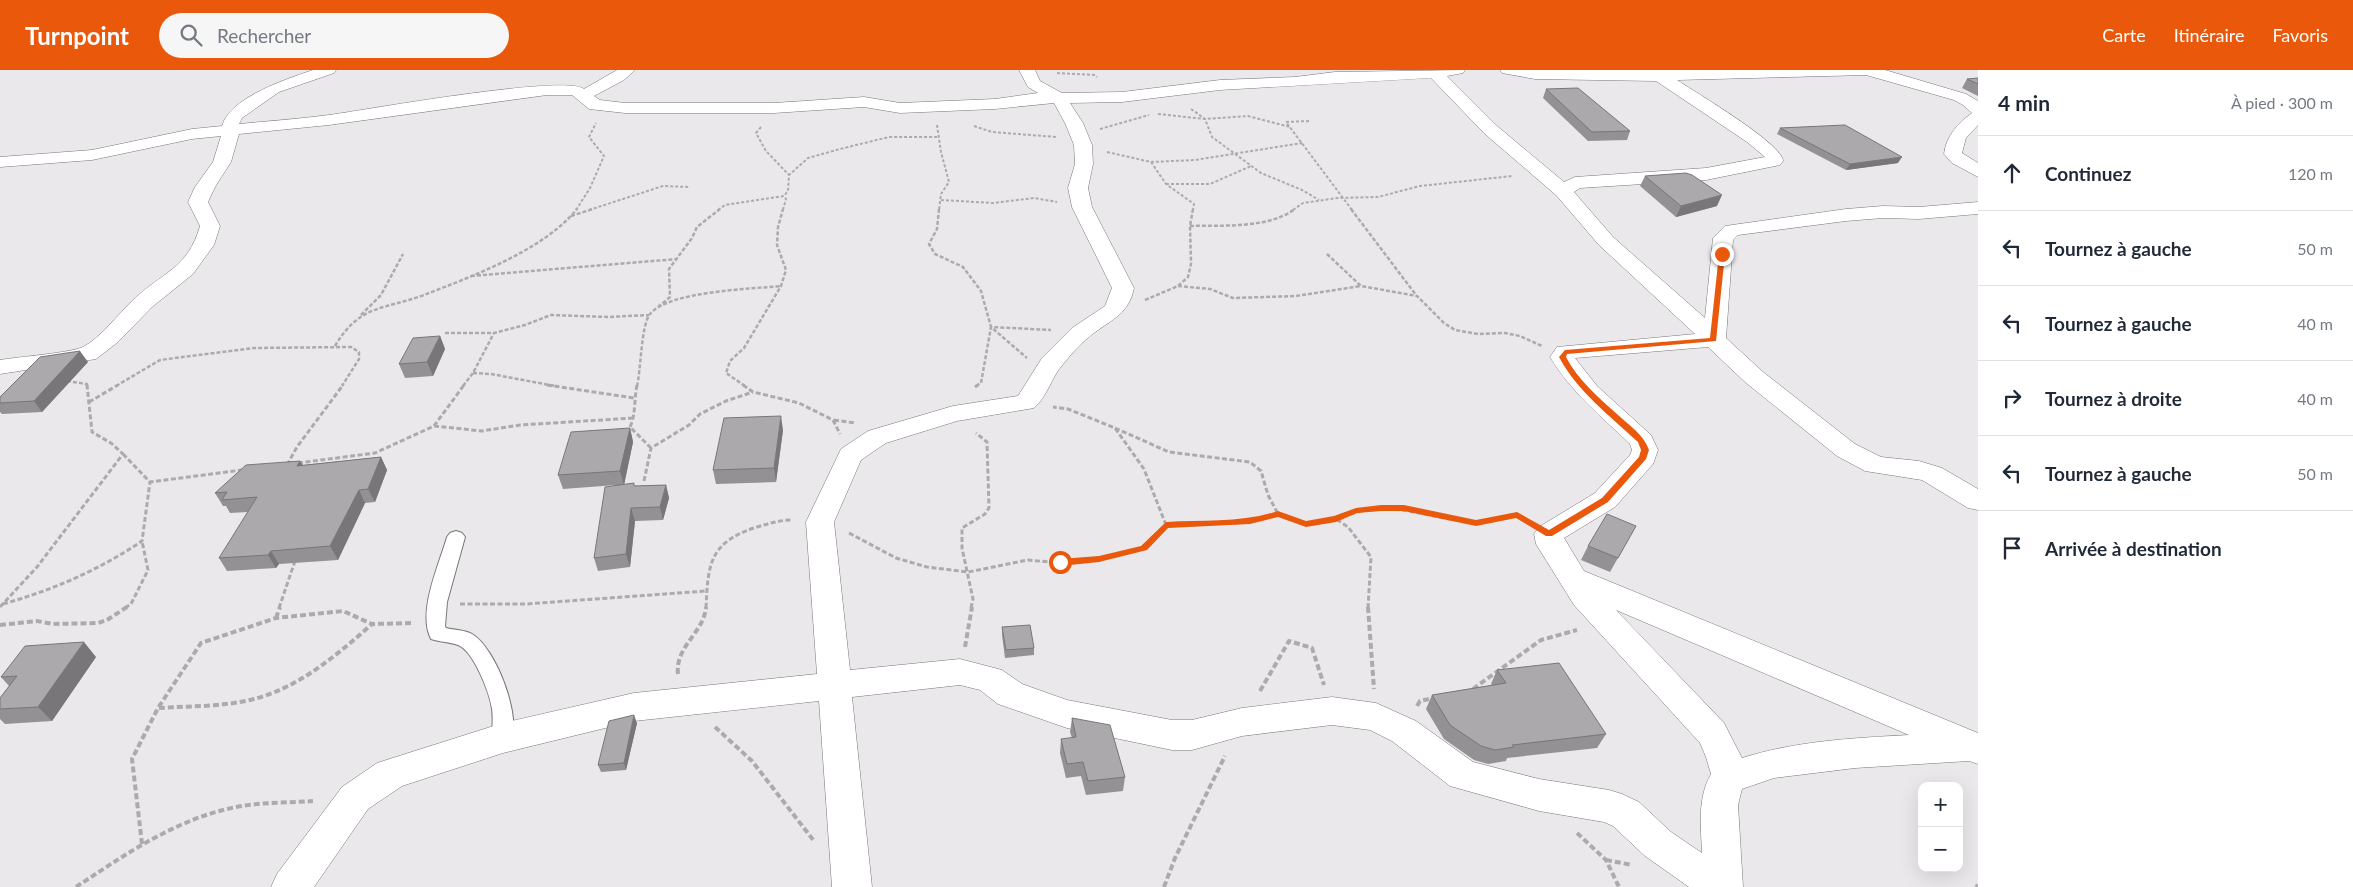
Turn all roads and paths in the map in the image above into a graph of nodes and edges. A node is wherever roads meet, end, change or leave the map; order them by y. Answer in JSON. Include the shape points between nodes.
{"nodes":[{"id":1,"x":328,"y":70,"type":"edge"},
{"id":2,"x":627,"y":70,"type":"edge"},
{"id":3,"x":1027,"y":70,"type":"edge"},
{"id":4,"x":1457,"y":70,"type":"edge"},
{"id":5,"x":1508,"y":70,"type":"edge"},
{"id":6,"x":1868,"y":70,"type":"edge"},
{"id":7,"x":1877,"y":70,"type":"edge"},
{"id":8,"x":1436,"y":74,"type":"junction"},
{"id":9,"x":1660,"y":76,"type":"junction"},
{"id":10,"x":1182,"y":91,"type":"junction"},
{"id":11,"x":1059,"y":98,"type":"junction"},
{"id":12,"x":590,"y":100,"type":"junction"},
{"id":13,"x":774,"y":108,"type":"junction"},
{"id":14,"x":915,"y":108,"type":"junction"},
{"id":15,"x":1978,"y":110,"type":"edge"},
{"id":16,"x":1978,"y":117,"type":"edge"},
{"id":17,"x":1309,"y":121,"type":"dead end"},
{"id":18,"x":966,"y":123,"type":"dead end"},
{"id":19,"x":231,"y":131,"type":"junction"},
{"id":20,"x":938,"y":137,"type":"junction"},
{"id":21,"x":1302,"y":143,"type":"junction"},
{"id":22,"x":1082,"y":144,"type":"junction"},
{"id":23,"x":1237,"y":155,"type":"junction"},
{"id":24,"x":0,"y":162,"type":"edge"},
{"id":25,"x":1151,"y":162,"type":"junction"},
{"id":26,"x":1251,"y":166,"type":"junction"},
{"id":27,"x":1978,"y":171,"type":"edge"},
{"id":28,"x":789,"y":175,"type":"junction"},
{"id":29,"x":1166,"y":184,"type":"junction"},
{"id":30,"x":689,"y":187,"type":"dead end"},
{"id":31,"x":1563,"y":191,"type":"junction"},
{"id":32,"x":784,"y":196,"type":"junction"},
{"id":33,"x":1344,"y":198,"type":"junction"},
{"id":34,"x":941,"y":200,"type":"junction"},
{"id":35,"x":1081,"y":201,"type":"junction"},
{"id":36,"x":1319,"y":201,"type":"junction"},
{"id":37,"x":1978,"y":208,"type":"edge"},
{"id":38,"x":571,"y":216,"type":"junction"},
{"id":39,"x":1190,"y":226,"type":"junction"},
{"id":40,"x":403,"y":254,"type":"dead end"},
{"id":41,"x":1327,"y":254,"type":"dead end"},
{"id":42,"x":677,"y":259,"type":"junction"},
{"id":43,"x":467,"y":276,"type":"junction"},
{"id":44,"x":781,"y":286,"type":"junction"},
{"id":45,"x":1178,"y":286,"type":"junction"},
{"id":46,"x":1361,"y":286,"type":"junction"},
{"id":47,"x":1416,"y":296,"type":"junction"},
{"id":48,"x":658,"y":308,"type":"junction"},
{"id":49,"x":1112,"y":313,"type":"junction"},
{"id":50,"x":649,"y":315,"type":"junction"},
{"id":51,"x":359,"y":317,"type":"junction"},
{"id":52,"x":991,"y":327,"type":"junction"},
{"id":53,"x":494,"y":332,"type":"junction"},
{"id":54,"x":445,"y":333,"type":"dead end"},
{"id":55,"x":1080,"y":333,"type":"junction"},
{"id":56,"x":1714,"y":340,"type":"junction"},
{"id":57,"x":335,"y":346,"type":"junction"},
{"id":58,"x":1562,"y":357,"type":"junction"},
{"id":59,"x":0,"y":367,"type":"edge"},
{"id":60,"x":474,"y":373,"type":"junction"},
{"id":61,"x":1044,"y":373,"type":"junction"},
{"id":62,"x":61,"y":382,"type":"edge"},
{"id":63,"x":972,"y":388,"type":"dead end"},
{"id":64,"x":753,"y":392,"type":"junction"},
{"id":65,"x":634,"y":398,"type":"junction"},
{"id":66,"x":89,"y":402,"type":"junction"},
{"id":67,"x":1025,"y":403,"type":"junction"},
{"id":68,"x":953,"y":414,"type":"junction"},
{"id":69,"x":634,"y":418,"type":"junction"},
{"id":70,"x":434,"y":426,"type":"junction"},
{"id":71,"x":1115,"y":428,"type":"junction"},
{"id":72,"x":651,"y":448,"type":"junction"},
{"id":73,"x":124,"y":454,"type":"junction"},
{"id":74,"x":850,"y":455,"type":"junction"},
{"id":75,"x":287,"y":464,"type":"junction"},
{"id":76,"x":278,"y":466,"type":"edge"},
{"id":77,"x":248,"y":469,"type":"edge"},
{"id":78,"x":289,"y":472,"type":"edge"},
{"id":79,"x":644,"y":481,"type":"dead end"},
{"id":80,"x":150,"y":482,"type":"junction"},
{"id":81,"x":1978,"y":500,"type":"edge"},
{"id":82,"x":1278,"y":514,"type":"junction"},
{"id":83,"x":1336,"y":519,"type":"junction"},
{"id":84,"x":820,"y":522,"type":"junction"},
{"id":85,"x":1166,"y":525,"type":"junction"},
{"id":86,"x":1549,"y":534,"type":"junction"},
{"id":87,"x":456,"y":537,"type":"dead end"},
{"id":88,"x":142,"y":541,"type":"junction"},
{"id":89,"x":298,"y":553,"type":"edge"},
{"id":90,"x":968,"y":572,"type":"junction"},
{"id":91,"x":1570,"y":578,"type":"junction"},
{"id":92,"x":706,"y":591,"type":"junction"},
{"id":93,"x":437,"y":604,"type":"junction"},
{"id":94,"x":1,"y":606,"type":"edge"},
{"id":95,"x":276,"y":618,"type":"junction"},
{"id":96,"x":1606,"y":621,"type":"junction"},
{"id":97,"x":372,"y":624,"type":"junction"},
{"id":98,"x":0,"y":625,"type":"edge"},
{"id":99,"x":435,"y":630,"type":"junction"},
{"id":100,"x":960,"y":672,"type":"junction"},
{"id":101,"x":836,"y":686,"type":"junction"},
{"id":102,"x":1467,"y":690,"type":"edge"},
{"id":103,"x":1439,"y":697,"type":"edge"},
{"id":104,"x":686,"y":700,"type":"junction"},
{"id":105,"x":158,"y":708,"type":"junction"},
{"id":106,"x":1390,"y":724,"type":"junction"},
{"id":107,"x":504,"y":738,"type":"junction"},
{"id":108,"x":1976,"y":748,"type":"edge"},
{"id":109,"x":1730,"y":777,"type":"junction"},
{"id":110,"x":1539,"y":795,"type":"junction"},
{"id":111,"x":355,"y":798,"type":"junction"},
{"id":112,"x":142,"y":844,"type":"junction"},
{"id":113,"x":819,"y":848,"type":"dead end"},
{"id":114,"x":76,"y":887,"type":"edge"},
{"id":115,"x":291,"y":887,"type":"edge"},
{"id":116,"x":852,"y":887,"type":"edge"},
{"id":117,"x":1619,"y":887,"type":"edge"},
{"id":118,"x":1723,"y":887,"type":"edge"}],
"edges":[{"from":1,"to":19,"type":"street","via":[[273,89],[236,115],[230,124]]},
{"from":2,"to":12,"type":"street"},
{"from":3,"to":11,"type":"street","via":[[1034,84]]},
{"from":4,"to":8,"type":"street"},
{"from":5,"to":9,"type":"street","via":[[1535,74]]},
{"from":6,"to":7,"type":"street"},
{"from":6,"to":9,"type":"street"},
{"from":6,"to":15,"type":"street","via":[[1960,97]]},
{"from":8,"to":10,"type":"street","via":[[1335,77],[1220,85]]},
{"from":8,"to":31,"type":"street","via":[[1491,130]]},
{"from":9,"to":31,"type":"street","via":[[1753,138],[1774,156],[1774,161],[1706,174],[1575,183]]},
{"from":10,"to":11,"type":"street","via":[[1122,97]]},
{"from":10,"to":22,"type":"path","via":[[1167,110],[1103,127]]},
{"from":10,"to":23,"type":"path","via":[[1186,106],[1205,119],[1212,137]]},
{"from":11,"to":14,"type":"street"},
{"from":11,"to":22,"type":"street"},
{"from":12,"to":13,"type":"street","via":[[661,109]]},
{"from":12,"to":19,"type":"street","via":[[572,89],[528,92]]},
{"from":12,"to":38,"type":"path","via":[[599,112],[589,138],[604,156],[586,197]]},
{"from":13,"to":14,"type":"street","via":[[864,102]]},
{"from":13,"to":28,"type":"path","via":[[756,133],[767,154]]},
{"from":14,"to":20,"type":"path","via":[[937,125]]},
{"from":16,"to":27,"type":"street","via":[[1959,135],[1953,154]]},
{"from":17,"to":21,"type":"path","via":[[1286,122]]},
{"from":18,"to":22,"type":"path","via":[[992,132],[1060,138]]},
{"from":19,"to":24,"type":"street","via":[[170,138],[92,155]]},
{"from":19,"to":59,"type":"street","via":[[222,162],[198,202],[210,226],[206,242],[200,253],[171,283],[144,302],[88,354]]},
{"from":20,"to":28,"type":"path","via":[[889,137],[840,149],[808,158]]},
{"from":20,"to":34,"type":"path","via":[[949,182]]},
{"from":21,"to":23,"type":"path"},
{"from":21,"to":33,"type":"path"},
{"from":22,"to":25,"type":"path"},
{"from":22,"to":35,"type":"street","via":[[1084,164],[1078,188]]},
{"from":23,"to":25,"type":"path"},
{"from":23,"to":26,"type":"path"},
{"from":25,"to":29,"type":"path"},
{"from":26,"to":29,"type":"path","via":[[1210,184]]},
{"from":26,"to":36,"type":"path"},
{"from":28,"to":32,"type":"path","via":[[788,191]]},
{"from":29,"to":39,"type":"path","via":[[1194,204]]},
{"from":30,"to":38,"type":"path","via":[[663,186]]},
{"from":31,"to":33,"type":"path","via":[[1528,178],[1495,176],[1420,186],[1378,197]]},
{"from":31,"to":56,"type":"street","via":[[1606,240]]},
{"from":32,"to":42,"type":"path","via":[[725,205],[697,227]]},
{"from":32,"to":44,"type":"path","via":[[777,245],[786,270]]},
{"from":33,"to":36,"type":"path"},
{"from":33,"to":47,"type":"path"},
{"from":34,"to":35,"type":"path","via":[[993,203],[1034,198],[1062,203]]},
{"from":34,"to":52,"type":"path","via":[[937,229],[929,244],[935,254],[963,267],[981,291]]},
{"from":35,"to":49,"type":"street","via":[[1124,288],[1122,300]]},
{"from":36,"to":39,"type":"path","via":[[1303,203],[1287,215],[1246,225]]},
{"from":37,"to":56,"type":"street","via":[[1846,215],[1732,230],[1723,238]]},
{"from":38,"to":43,"type":"path","via":[[551,233]]},
{"from":39,"to":45,"type":"path","via":[[1191,264],[1188,277]]},
{"from":40,"to":51,"type":"path","via":[[380,295]]},
{"from":41,"to":46,"type":"path"},
{"from":42,"to":43,"type":"path"},
{"from":42,"to":48,"type":"path","via":[[668,269],[670,297]]},
{"from":43,"to":51,"type":"path","via":[[425,295]]},
{"from":44,"to":48,"type":"path","via":[[696,296],[668,302]]},
{"from":44,"to":64,"type":"path","via":[[744,348],[730,361],[726,373]]},
{"from":45,"to":46,"type":"path","via":[[1210,289],[1234,298],[1296,296]]},
{"from":45,"to":49,"type":"path"},
{"from":46,"to":47,"type":"path"},
{"from":47,"to":58,"type":"path","via":[[1455,330],[1520,336]]},
{"from":48,"to":50,"type":"path"},
{"from":49,"to":55,"type":"street"},
{"from":50,"to":53,"type":"path","via":[[551,315]]},
{"from":50,"to":65,"type":"path"},
{"from":51,"to":57,"type":"path"},
{"from":52,"to":55,"type":"path"},
{"from":52,"to":61,"type":"path"},
{"from":52,"to":63,"type":"path","via":[[981,383]]},
{"from":53,"to":54,"type":"path"},
{"from":53,"to":60,"type":"path"},
{"from":55,"to":61,"type":"street"},
{"from":56,"to":58,"type":"street","via":[[1577,350],[1565,352]]},
{"from":56,"to":81,"type":"street","via":[[1754,377],[1846,450],[1876,465],[1932,474]]},
{"from":57,"to":66,"type":"path","via":[[254,348],[160,360]]},
{"from":57,"to":75,"type":"path","via":[[351,347],[359,352],[359,359]]},
{"from":58,"to":86,"type":"street","via":[[1591,394],[1642,441],[1645,450],[1643,458],[1605,500]]},
{"from":60,"to":65,"type":"path"},
{"from":60,"to":70,"type":"path"},
{"from":61,"to":67,"type":"street"},
{"from":62,"to":66,"type":"path","via":[[87,384]]},
{"from":64,"to":72,"type":"path","via":[[700,414],[689,425]]},
{"from":64,"to":74,"type":"path","via":[[799,403],[833,420]]},
{"from":65,"to":69,"type":"path"},
{"from":66,"to":73,"type":"path","via":[[92,432]]},
{"from":67,"to":68,"type":"street"},
{"from":67,"to":71,"type":"path","via":[[1068,409]]},
{"from":68,"to":74,"type":"street","via":[[877,437]]},
{"from":68,"to":90,"type":"path","via":[[987,442],[990,508],[962,528],[960,536]]},
{"from":69,"to":70,"type":"path","via":[[520,425],[482,431]]},
{"from":69,"to":72,"type":"path","via":[[630,427]]},
{"from":70,"to":75,"type":"path","via":[[375,453]]},
{"from":71,"to":82,"type":"path","via":[[1169,452],[1250,462],[1261,472]]},
{"from":71,"to":85,"type":"path","via":[[1144,469]]},
{"from":72,"to":79,"type":"path"},
{"from":73,"to":80,"type":"path"},
{"from":73,"to":94,"type":"path","via":[[37,566]]},
{"from":74,"to":84,"type":"street"},
{"from":75,"to":76,"type":"path"},
{"from":75,"to":78,"type":"path"},
{"from":77,"to":80,"type":"path"},
{"from":80,"to":88,"type":"path"},
{"from":82,"to":83,"type":"path","via":[[1306,524]]},
{"from":82,"to":85,"type":"path","via":[[1250,521]]},
{"from":83,"to":86,"type":"path","via":[[1356,511],[1381,508],[1404,508],[1476,523],[1517,515]]},
{"from":83,"to":106,"type":"path","via":[[1348,527],[1371,557],[1368,613]]},
{"from":84,"to":90,"type":"path","via":[[873,544],[896,558],[927,568]]},
{"from":84,"to":92,"type":"path","via":[[788,520],[732,536],[717,547],[711,560]]},
{"from":84,"to":101,"type":"street"},
{"from":85,"to":90,"type":"path","via":[[1144,548],[1099,559],[1028,560]]},
{"from":86,"to":91,"type":"street","via":[[1551,544]]},
{"from":87,"to":93,"type":"lane"},
{"from":88,"to":94,"type":"path","via":[[95,570],[61,586]]},
{"from":88,"to":98,"type":"path","via":[[148,570],[131,604],[108,620]]},
{"from":89,"to":95,"type":"path"},
{"from":90,"to":100,"type":"path","via":[[973,599]]},
{"from":91,"to":96,"type":"street"},
{"from":91,"to":108,"type":"street"},
{"from":92,"to":93,"type":"path","via":[[526,604]]},
{"from":92,"to":104,"type":"path","via":[[705,616],[681,652],[677,669]]},
{"from":93,"to":99,"type":"lane"},
{"from":95,"to":97,"type":"path","via":[[343,611]]},
{"from":95,"to":105,"type":"path","via":[[201,643]]},
{"from":96,"to":102,"type":"path","via":[[1541,640],[1477,688]]},
{"from":96,"to":109,"type":"street","via":[[1712,733]]},
{"from":97,"to":99,"type":"path","via":[[415,623]]},
{"from":97,"to":105,"type":"path","via":[[338,655],[274,693],[252,699]]},
{"from":99,"to":107,"type":"lane","via":[[438,634],[465,639],[491,673],[502,709]]},
{"from":100,"to":101,"type":"street"},
{"from":100,"to":106,"type":"street","via":[[990,679],[1010,694],[1067,714],[1172,735],[1192,736],[1242,722],[1332,711]]},
{"from":101,"to":104,"type":"street"},
{"from":101,"to":116,"type":"street"},
{"from":103,"to":106,"type":"path","via":[[1420,702]]},
{"from":104,"to":107,"type":"street","via":[[634,707]]},
{"from":104,"to":113,"type":"path","via":[[752,761]]},
{"from":105,"to":112,"type":"path","via":[[132,759]]},
{"from":106,"to":110,"type":"street","via":[[1463,775]]},
{"from":107,"to":111,"type":"street","via":[[390,774]]},
{"from":108,"to":109,"type":"street","via":[[1855,753],[1774,763]]},
{"from":109,"to":118,"type":"street","via":[[1723,787],[1719,805]]},
{"from":110,"to":117,"type":"path","via":[[1606,860]]},
{"from":110,"to":118,"type":"street","via":[[1609,806],[1626,814],[1658,844]]},
{"from":111,"to":112,"type":"path","via":[[236,807],[191,819]]},
{"from":111,"to":115,"type":"street"},
{"from":112,"to":114,"type":"path"}]}
